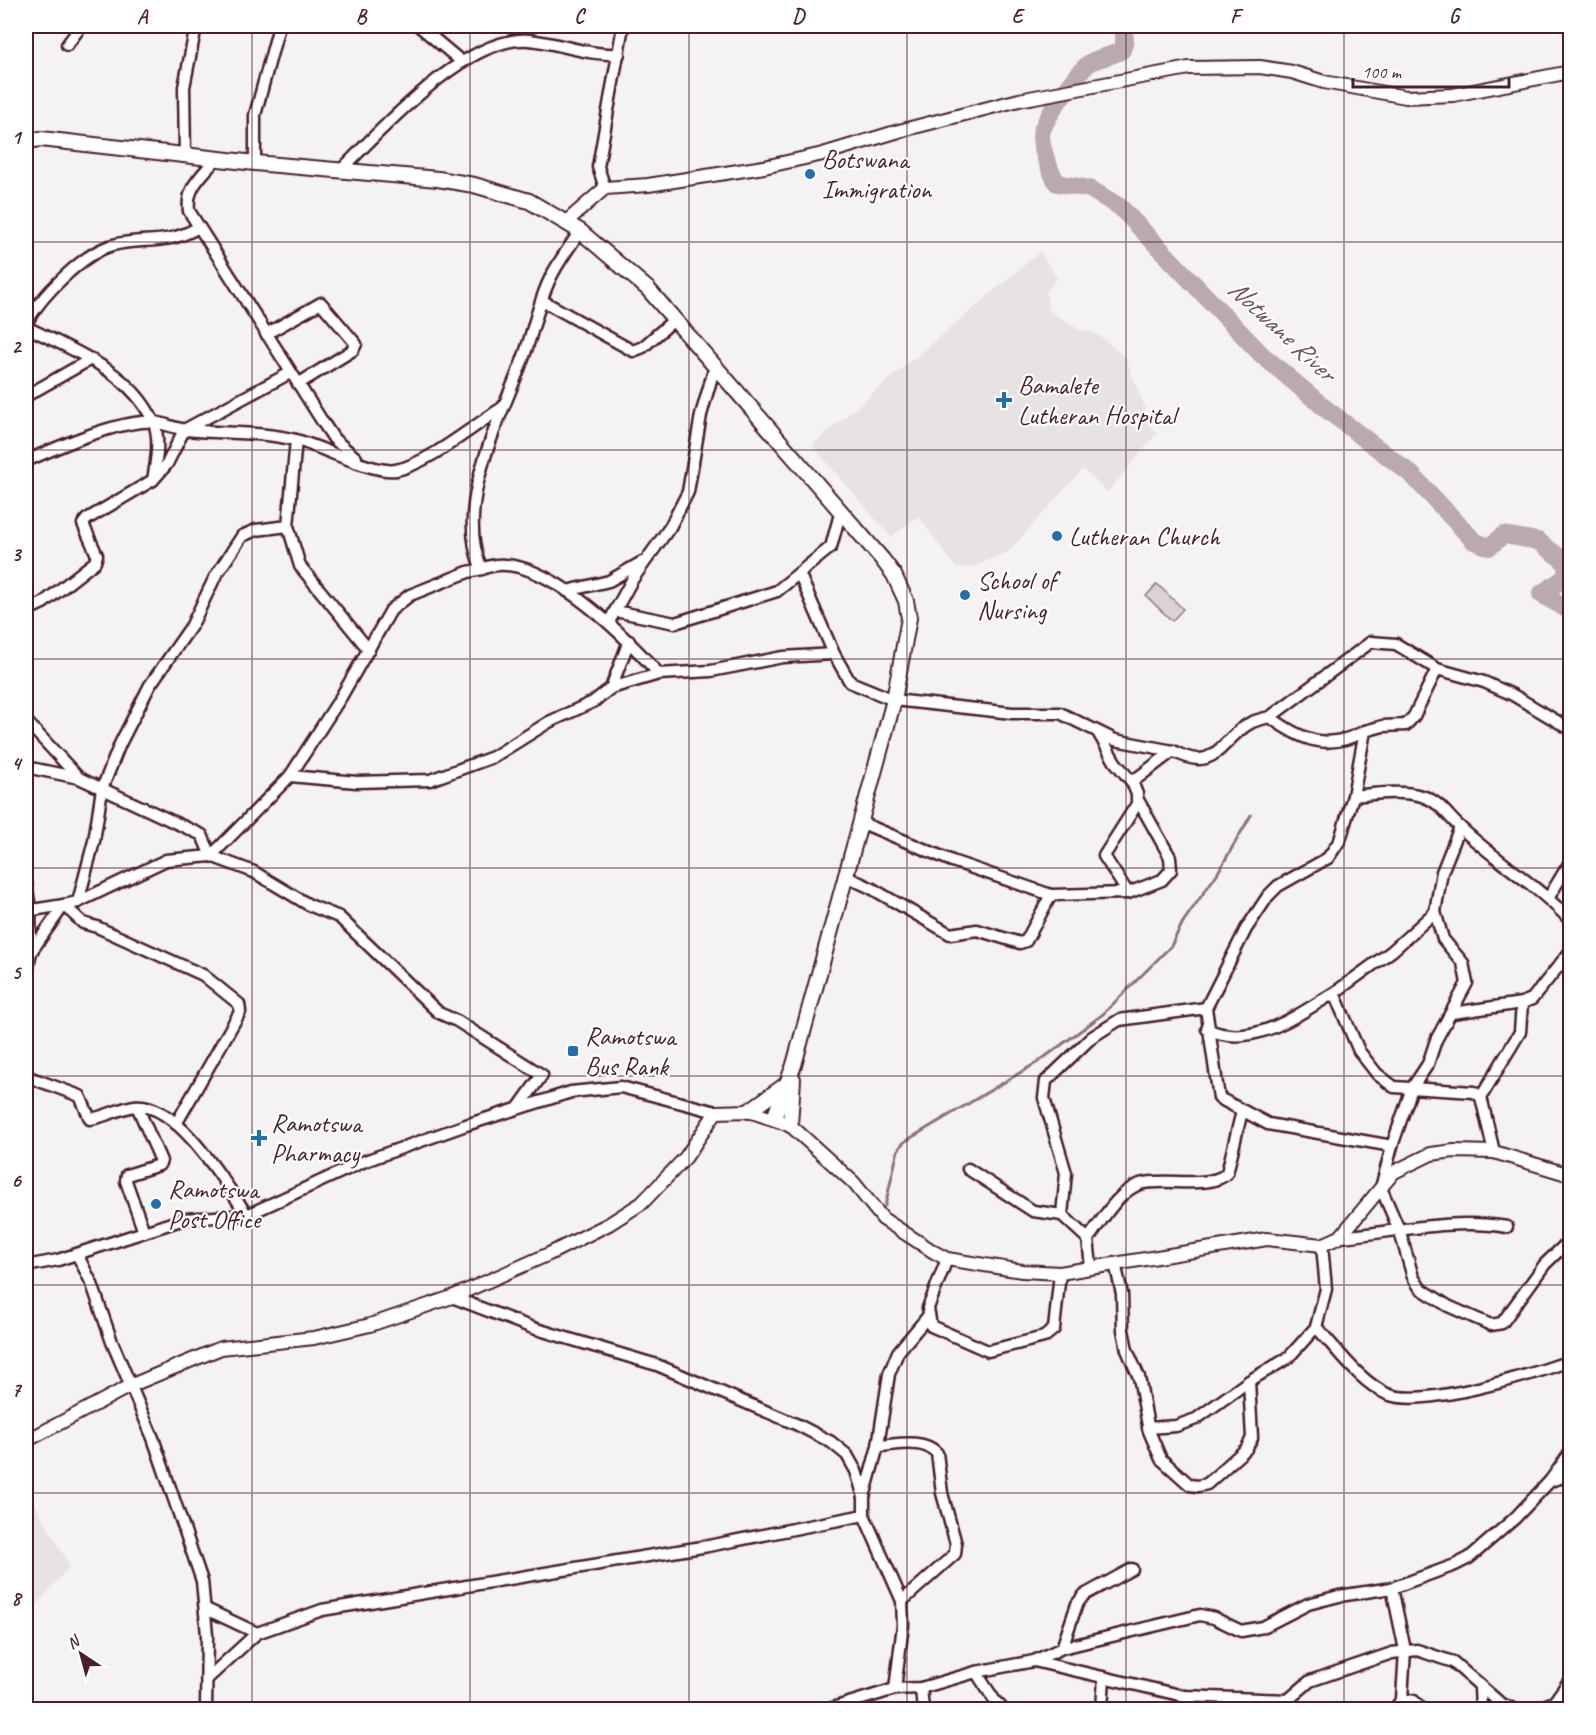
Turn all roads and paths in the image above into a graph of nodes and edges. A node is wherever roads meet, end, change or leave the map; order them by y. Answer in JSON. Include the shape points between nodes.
{"nodes":[{"id":1,"x":81,"y":26,"type":"edge"},
{"id":2,"x":196,"y":26,"type":"edge"},
{"id":3,"x":279,"y":26,"type":"edge"},
{"id":4,"x":419,"y":26,"type":"edge"},
{"id":5,"x":623,"y":26,"type":"edge"},
{"id":6,"x":67,"y":45,"type":"dead end"},
{"id":7,"x":619,"y":54,"type":"junction"},
{"id":8,"x":462,"y":62,"type":"junction"},
{"id":9,"x":1570,"y":72,"type":"edge"},
{"id":10,"x":26,"y":141,"type":"edge"},
{"id":11,"x":185,"y":154,"type":"junction"},
{"id":12,"x":216,"y":159,"type":"junction"},
{"id":13,"x":255,"y":163,"type":"junction"},
{"id":14,"x":342,"y":169,"type":"junction"},
{"id":15,"x":605,"y":188,"type":"junction"},
{"id":16,"x":566,"y":222,"type":"junction"},
{"id":17,"x":197,"y":228,"type":"junction"},
{"id":18,"x":580,"y":231,"type":"junction"},
{"id":19,"x":543,"y":301,"type":"junction"},
{"id":20,"x":27,"y":318,"type":"edge"},
{"id":21,"x":675,"y":319,"type":"junction"},
{"id":22,"x":266,"y":334,"type":"junction"},
{"id":23,"x":91,"y":359,"type":"junction"},
{"id":24,"x":715,"y":366,"type":"junction"},
{"id":25,"x":290,"y":373,"type":"junction"},
{"id":26,"x":298,"y":384,"type":"junction"},
{"id":27,"x":26,"y":396,"type":"edge"},
{"id":28,"x":502,"y":408,"type":"junction"},
{"id":29,"x":154,"y":422,"type":"junction"},
{"id":30,"x":184,"y":430,"type":"junction"},
{"id":31,"x":296,"y":440,"type":"junction"},
{"id":32,"x":26,"y":461,"type":"edge"},
{"id":33,"x":363,"y":464,"type":"junction"},
{"id":34,"x":153,"y":480,"type":"junction"},
{"id":35,"x":841,"y":510,"type":"junction"},
{"id":36,"x":288,"y":526,"type":"junction"},
{"id":37,"x":647,"y":559,"type":"junction"},
{"id":38,"x":482,"y":569,"type":"junction"},
{"id":39,"x":799,"y":573,"type":"junction"},
{"id":40,"x":567,"y":591,"type":"junction"},
{"id":41,"x":26,"y":611,"type":"edge"},
{"id":42,"x":615,"y":611,"type":"junction"},
{"id":43,"x":609,"y":622,"type":"junction"},
{"id":44,"x":630,"y":641,"type":"junction"},
{"id":45,"x":369,"y":650,"type":"junction"},
{"id":46,"x":834,"y":654,"type":"junction"},
{"id":47,"x":1437,"y":669,"type":"junction"},
{"id":48,"x":659,"y":674,"type":"junction"},
{"id":49,"x":611,"y":688,"type":"junction"},
{"id":50,"x":894,"y":700,"type":"junction"},
{"id":51,"x":1270,"y":717,"type":"junction"},
{"id":52,"x":26,"y":722,"type":"edge"},
{"id":53,"x":1570,"y":729,"type":"edge"},
{"id":54,"x":1365,"y":731,"type":"junction"},
{"id":55,"x":1099,"y":734,"type":"junction"},
{"id":56,"x":1173,"y":751,"type":"junction"},
{"id":57,"x":26,"y":767,"type":"edge"},
{"id":58,"x":290,"y":776,"type":"junction"},
{"id":59,"x":79,"y":778,"type":"junction"},
{"id":60,"x":1132,"y":782,"type":"junction"},
{"id":61,"x":102,"y":789,"type":"junction"},
{"id":62,"x":1353,"y":796,"type":"junction"},
{"id":63,"x":1138,"y":800,"type":"junction"},
{"id":64,"x":860,"y":822,"type":"junction"},
{"id":65,"x":1460,"y":827,"type":"junction"},
{"id":66,"x":211,"y":856,"type":"junction"},
{"id":67,"x":1570,"y":862,"type":"edge"},
{"id":68,"x":844,"y":876,"type":"junction"},
{"id":69,"x":26,"y":882,"type":"edge"},
{"id":70,"x":1128,"y":893,"type":"junction"},
{"id":71,"x":1051,"y":895,"type":"junction"},
{"id":72,"x":1549,"y":897,"type":"junction"},
{"id":73,"x":78,"y":902,"type":"junction"},
{"id":74,"x":64,"y":905,"type":"junction"},
{"id":75,"x":28,"y":910,"type":"edge"},
{"id":76,"x":1435,"y":912,"type":"junction"},
{"id":77,"x":1570,"y":920,"type":"edge"},
{"id":78,"x":31,"y":952,"type":"junction"},
{"id":79,"x":1570,"y":952,"type":"edge"},
{"id":80,"x":26,"y":979,"type":"edge"},
{"id":81,"x":1334,"y":993,"type":"junction"},
{"id":82,"x":1522,"y":1003,"type":"junction"},
{"id":83,"x":1206,"y":1008,"type":"junction"},
{"id":84,"x":1452,"y":1013,"type":"junction"},
{"id":85,"x":1208,"y":1029,"type":"junction"},
{"id":86,"x":791,"y":1071,"type":"junction"},
{"id":87,"x":26,"y":1076,"type":"edge"},
{"id":88,"x":1412,"y":1088,"type":"junction"},
{"id":89,"x":1481,"y":1097,"type":"junction"},
{"id":90,"x":136,"y":1106,"type":"junction"},
{"id":91,"x":519,"y":1107,"type":"junction"},
{"id":92,"x":1242,"y":1111,"type":"junction"},
{"id":93,"x":716,"y":1112,"type":"junction"},
{"id":94,"x":749,"y":1112,"type":"junction"},
{"id":95,"x":774,"y":1118,"type":"junction"},
{"id":96,"x":176,"y":1124,"type":"junction"},
{"id":97,"x":790,"y":1125,"type":"junction"},
{"id":98,"x":1392,"y":1146,"type":"junction"},
{"id":99,"x":1494,"y":1152,"type":"junction"},
{"id":100,"x":968,"y":1169,"type":"dead end"},
{"id":101,"x":1570,"y":1175,"type":"edge"},
{"id":102,"x":1381,"y":1188,"type":"junction"},
{"id":103,"x":247,"y":1215,"type":"junction"},
{"id":104,"x":1062,"y":1215,"type":"junction"},
{"id":105,"x":1507,"y":1227,"type":"dead end"},
{"id":106,"x":144,"y":1232,"type":"junction"},
{"id":107,"x":1400,"y":1232,"type":"junction"},
{"id":108,"x":1340,"y":1237,"type":"junction"},
{"id":109,"x":1088,"y":1239,"type":"junction"},
{"id":110,"x":1570,"y":1240,"type":"edge"},
{"id":111,"x":1322,"y":1245,"type":"junction"},
{"id":112,"x":77,"y":1254,"type":"junction"},
{"id":113,"x":947,"y":1259,"type":"junction"},
{"id":114,"x":1115,"y":1263,"type":"junction"},
{"id":115,"x":26,"y":1266,"type":"edge"},
{"id":116,"x":1092,"y":1267,"type":"junction"},
{"id":117,"x":1060,"y":1273,"type":"junction"},
{"id":118,"x":452,"y":1297,"type":"junction"},
{"id":119,"x":929,"y":1315,"type":"junction"},
{"id":120,"x":1317,"y":1327,"type":"junction"},
{"id":121,"x":1570,"y":1361,"type":"edge"},
{"id":122,"x":1249,"y":1382,"type":"junction"},
{"id":123,"x":132,"y":1385,"type":"junction"},
{"id":124,"x":1148,"y":1428,"type":"junction"},
{"id":125,"x":26,"y":1441,"type":"edge"},
{"id":126,"x":878,"y":1446,"type":"junction"},
{"id":127,"x":1570,"y":1453,"type":"edge"},
{"id":128,"x":1570,"y":1475,"type":"edge"},
{"id":129,"x":1550,"y":1481,"type":"junction"},
{"id":130,"x":864,"y":1497,"type":"junction"},
{"id":131,"x":864,"y":1515,"type":"junction"},
{"id":132,"x":1132,"y":1569,"type":"dead end"},
{"id":133,"x":1392,"y":1588,"type":"junction"},
{"id":134,"x":902,"y":1601,"type":"junction"},
{"id":135,"x":206,"y":1609,"type":"junction"},
{"id":136,"x":257,"y":1633,"type":"junction"},
{"id":137,"x":1062,"y":1648,"type":"junction"},
{"id":138,"x":1405,"y":1650,"type":"junction"},
{"id":139,"x":1034,"y":1662,"type":"junction"},
{"id":140,"x":976,"y":1672,"type":"junction"},
{"id":141,"x":1104,"y":1677,"type":"junction"},
{"id":142,"x":208,"y":1678,"type":"junction"},
{"id":143,"x":1570,"y":1680,"type":"edge"},
{"id":144,"x":1480,"y":1687,"type":"junction"},
{"id":145,"x":921,"y":1688,"type":"junction"},
{"id":146,"x":895,"y":1689,"type":"junction"},
{"id":147,"x":1184,"y":1696,"type":"junction"},
{"id":148,"x":1401,"y":1699,"type":"junction"},
{"id":149,"x":1288,"y":1705,"type":"edge"},
{"id":150,"x":1560,"y":1707,"type":"edge"},
{"id":151,"x":1570,"y":1709,"type":"edge"},
{"id":152,"x":206,"y":1710,"type":"edge"},
{"id":153,"x":826,"y":1710,"type":"edge"},
{"id":154,"x":923,"y":1710,"type":"edge"},
{"id":155,"x":1004,"y":1710,"type":"edge"},
{"id":156,"x":1102,"y":1710,"type":"edge"},
{"id":157,"x":1192,"y":1710,"type":"edge"},
{"id":158,"x":1394,"y":1710,"type":"edge"},
{"id":159,"x":1423,"y":1710,"type":"edge"},
{"id":160,"x":1481,"y":1710,"type":"edge"},
{"id":161,"x":1516,"y":1710,"type":"edge"},
{"id":162,"x":1532,"y":1710,"type":"edge"}],
"edges":[{"from":1,"to":6,"type":"street"},
{"from":2,"to":11,"type":"street","via":[[184,87]]},
{"from":3,"to":13,"type":"street","via":[[255,115]]},
{"from":4,"to":8,"type":"street"},
{"from":5,"to":7,"type":"street"},
{"from":7,"to":8,"type":"street","via":[[602,55],[528,40],[478,50]]},
{"from":7,"to":15,"type":"street","via":[[598,167]]},
{"from":8,"to":14,"type":"street","via":[[389,121]]},
{"from":9,"to":15,"type":"street","via":[[1453,95],[1406,97],[1260,67],[1189,68],[1019,100],[774,165]]},
{"from":10,"to":11,"type":"main road","via":[[41,139]]},
{"from":11,"to":12,"type":"main road"},
{"from":12,"to":13,"type":"main road"},
{"from":12,"to":17,"type":"street","via":[[187,197]]},
{"from":13,"to":14,"type":"main road"},
{"from":14,"to":16,"type":"main road","via":[[474,185],[528,201]]},
{"from":15,"to":16,"type":"street"},
{"from":16,"to":18,"type":"main road"},
{"from":17,"to":20,"type":"street","via":[[174,240],[112,245],[87,258]]},
{"from":17,"to":22,"type":"street"},
{"from":18,"to":19,"type":"street","via":[[552,274]]},
{"from":18,"to":21,"type":"main road","via":[[648,289]]},
{"from":19,"to":21,"type":"street","via":[[633,351]]},
{"from":19,"to":28,"type":"street"},
{"from":20,"to":23,"type":"street"},
{"from":21,"to":24,"type":"main road"},
{"from":22,"to":25,"type":"street"},
{"from":22,"to":26,"type":"street","via":[[321,303],[356,344],[353,350]]},
{"from":23,"to":27,"type":"street"},
{"from":23,"to":29,"type":"street","via":[[120,379]]},
{"from":24,"to":35,"type":"main road"},
{"from":24,"to":37,"type":"street","via":[[701,415],[688,492]]},
{"from":25,"to":26,"type":"street"},
{"from":25,"to":30,"type":"street"},
{"from":26,"to":33,"type":"street","via":[[334,439]]},
{"from":28,"to":33,"type":"street","via":[[422,461],[394,471]]},
{"from":28,"to":38,"type":"street","via":[[479,480],[473,518],[474,552]]},
{"from":29,"to":30,"type":"street"},
{"from":29,"to":32,"type":"street","via":[[109,431]]},
{"from":29,"to":34,"type":"street"},
{"from":30,"to":31,"type":"street"},
{"from":30,"to":34,"type":"street","via":[[167,464]]},
{"from":31,"to":33,"type":"street"},
{"from":31,"to":36,"type":"street"},
{"from":34,"to":41,"type":"street","via":[[87,519],[83,528],[98,559]]},
{"from":35,"to":39,"type":"street","via":[[831,547]]},
{"from":35,"to":50,"type":"main road","via":[[894,575],[906,601],[909,618]]},
{"from":36,"to":45,"type":"street","via":[[300,566]]},
{"from":36,"to":61,"type":"street","via":[[242,536],[214,577],[192,625],[150,685]]},
{"from":37,"to":40,"type":"street","via":[[609,581]]},
{"from":37,"to":42,"type":"street"},
{"from":38,"to":40,"type":"street","via":[[509,564]]},
{"from":38,"to":45,"type":"street","via":[[453,577],[399,602]]},
{"from":39,"to":42,"type":"street","via":[[777,591],[675,623]]},
{"from":39,"to":46,"type":"street"},
{"from":40,"to":43,"type":"street"},
{"from":42,"to":43,"type":"street"},
{"from":43,"to":44,"type":"street"},
{"from":44,"to":48,"type":"street"},
{"from":44,"to":49,"type":"street"},
{"from":45,"to":58,"type":"street"},
{"from":46,"to":48,"type":"street"},
{"from":46,"to":50,"type":"street","via":[[850,682]]},
{"from":47,"to":51,"type":"street","via":[[1396,644],[1371,642]]},
{"from":47,"to":53,"type":"street","via":[[1494,687]]},
{"from":47,"to":54,"type":"street","via":[[1406,725]]},
{"from":48,"to":49,"type":"street"},
{"from":49,"to":58,"type":"street","via":[[493,757],[430,780],[357,782]]},
{"from":50,"to":55,"type":"street","via":[[1060,713]]},
{"from":50,"to":64,"type":"main road"},
{"from":51,"to":54,"type":"street","via":[[1308,740],[1343,741]]},
{"from":51,"to":56,"type":"street","via":[[1251,723],[1201,761]]},
{"from":52,"to":59,"type":"street"},
{"from":54,"to":62,"type":"street"},
{"from":55,"to":56,"type":"street"},
{"from":55,"to":60,"type":"street"},
{"from":56,"to":60,"type":"street"},
{"from":57,"to":59,"type":"street"},
{"from":58,"to":66,"type":"street"},
{"from":59,"to":61,"type":"street"},
{"from":60,"to":63,"type":"street"},
{"from":61,"to":66,"type":"street","via":[[202,835]]},
{"from":61,"to":73,"type":"street"},
{"from":62,"to":65,"type":"street","via":[[1422,796],[1438,804]]},
{"from":62,"to":83,"type":"street","via":[[1340,840],[1328,858],[1278,885],[1268,896],[1246,929]]},
{"from":63,"to":70,"type":"street","via":[[1104,856]]},
{"from":63,"to":70,"type":"street","via":[[1170,857],[1171,870],[1162,880]]},
{"from":64,"to":68,"type":"main road"},
{"from":64,"to":71,"type":"street","via":[[952,861]]},
{"from":65,"to":72,"type":"street"},
{"from":65,"to":76,"type":"street","via":[[1442,872]]},
{"from":66,"to":73,"type":"street","via":[[166,860]]},
{"from":66,"to":91,"type":"street","via":[[254,872],[309,905],[339,917],[439,1013],[542,1075]]},
{"from":67,"to":72,"type":"street"},
{"from":68,"to":71,"type":"street","via":[[950,934],[977,930],[1020,943],[1026,941]]},
{"from":68,"to":86,"type":"main road"},
{"from":69,"to":75,"type":"street"},
{"from":70,"to":71,"type":"street"},
{"from":72,"to":77,"type":"street"},
{"from":73,"to":74,"type":"street"},
{"from":74,"to":75,"type":"street"},
{"from":74,"to":78,"type":"street"},
{"from":74,"to":96,"type":"street","via":[[83,923],[203,975],[241,1007]]},
{"from":75,"to":78,"type":"street"},
{"from":76,"to":81,"type":"street","via":[[1392,951]]},
{"from":76,"to":84,"type":"street","via":[[1443,939],[1467,972],[1464,995]]},
{"from":78,"to":80,"type":"street"},
{"from":79,"to":82,"type":"street","via":[[1537,995]]},
{"from":81,"to":85,"type":"street","via":[[1281,1024],[1252,1034],[1222,1036]]},
{"from":81,"to":88,"type":"street","via":[[1349,1033],[1377,1074],[1394,1087]]},
{"from":82,"to":84,"type":"street"},
{"from":82,"to":89,"type":"street","via":[[1520,1032]]},
{"from":83,"to":85,"type":"street"},
{"from":83,"to":104,"type":"street","via":[[1119,1020],[1092,1037],[1046,1081],[1044,1098],[1065,1173]]},
{"from":84,"to":88,"type":"street"},
{"from":85,"to":92,"type":"street","via":[[1217,1094]]},
{"from":86,"to":94,"type":"main road","via":[[777,1092]]},
{"from":86,"to":95,"type":"main road"},
{"from":86,"to":97,"type":"main road"},
{"from":87,"to":90,"type":"street","via":[[80,1096],[90,1119]]},
{"from":88,"to":89,"type":"street","via":[[1474,1092]]},
{"from":88,"to":98,"type":"street"},
{"from":89,"to":99,"type":"street"},
{"from":90,"to":96,"type":"street"},
{"from":90,"to":106,"type":"street","via":[[161,1161],[127,1175]]},
{"from":91,"to":93,"type":"street","via":[[571,1092],[621,1087]]},
{"from":91,"to":103,"type":"street","via":[[365,1161]]},
{"from":92,"to":98,"type":"street","via":[[1282,1128]]},
{"from":92,"to":109,"type":"street","via":[[1229,1169],[1223,1177],[1212,1181],[1139,1184],[1117,1201]]},
{"from":93,"to":94,"type":"street"},
{"from":93,"to":118,"type":"street","via":[[686,1157],[642,1203],[559,1249]]},
{"from":94,"to":95,"type":"street"},
{"from":95,"to":97,"type":"street"},
{"from":96,"to":103,"type":"street","via":[[211,1160]]},
{"from":97,"to":113,"type":"street","via":[[854,1183],[883,1219]]},
{"from":98,"to":102,"type":"street"},
{"from":99,"to":101,"type":"street"},
{"from":99,"to":102,"type":"street","via":[[1431,1155],[1394,1172]]},
{"from":100,"to":104,"type":"street","via":[[1033,1211]]},
{"from":102,"to":107,"type":"street"},
{"from":102,"to":108,"type":"street"},
{"from":103,"to":106,"type":"street","via":[[184,1219]]},
{"from":104,"to":109,"type":"street"},
{"from":105,"to":107,"type":"street","via":[[1480,1222]]},
{"from":106,"to":112,"type":"street"},
{"from":107,"to":108,"type":"street"},
{"from":107,"to":110,"type":"street","via":[[1408,1265],[1420,1288],[1448,1306],[1491,1325],[1510,1316],[1545,1264]]},
{"from":108,"to":111,"type":"street"},
{"from":109,"to":116,"type":"street"},
{"from":111,"to":114,"type":"street","via":[[1268,1239]]},
{"from":111,"to":120,"type":"street","via":[[1326,1288]]},
{"from":112,"to":115,"type":"street"},
{"from":112,"to":123,"type":"street"},
{"from":113,"to":117,"type":"street"},
{"from":113,"to":119,"type":"street","via":[[928,1308]]},
{"from":114,"to":116,"type":"street"},
{"from":114,"to":124,"type":"street","via":[[1125,1340],[1139,1377]]},
{"from":116,"to":117,"type":"street"},
{"from":117,"to":119,"type":"street","via":[[1054,1329],[1044,1337],[988,1351],[931,1326]]},
{"from":118,"to":123,"type":"street","via":[[370,1325],[314,1338],[221,1348]]},
{"from":118,"to":130,"type":"street","via":[[533,1328],[657,1365],[798,1425],[847,1455]]},
{"from":119,"to":126,"type":"street","via":[[893,1362]]},
{"from":120,"to":121,"type":"street","via":[[1371,1384],[1400,1398],[1515,1380]]},
{"from":120,"to":122,"type":"street","via":[[1288,1358]]},
{"from":122,"to":124,"type":"street","via":[[1196,1419],[1176,1426]]},
{"from":122,"to":124,"type":"street","via":[[1252,1438],[1246,1449],[1207,1484],[1190,1485],[1177,1475],[1161,1459]]},
{"from":123,"to":125,"type":"street"},
{"from":123,"to":135,"type":"street","via":[[185,1527],[202,1581]]},
{"from":126,"to":130,"type":"street"},
{"from":126,"to":134,"type":"street","via":[[915,1444],[928,1446],[937,1453],[942,1493],[956,1544],[955,1554],[947,1564]]},
{"from":127,"to":129,"type":"street"},
{"from":128,"to":129,"type":"street"},
{"from":129,"to":133,"type":"street","via":[[1469,1558]]},
{"from":130,"to":131,"type":"street"},
{"from":131,"to":134,"type":"street"},
{"from":131,"to":136,"type":"street","via":[[708,1546],[322,1610]]},
{"from":132,"to":137,"type":"street","via":[[1084,1595],[1077,1604]]},
{"from":133,"to":137,"type":"street","via":[[1308,1604],[1263,1627],[1241,1631],[1200,1615]]},
{"from":133,"to":138,"type":"street"},
{"from":134,"to":146,"type":"street"},
{"from":135,"to":136,"type":"street"},
{"from":135,"to":142,"type":"street"},
{"from":136,"to":142,"type":"street"},
{"from":137,"to":139,"type":"street"},
{"from":138,"to":144,"type":"street","via":[[1429,1652],[1452,1662]]},
{"from":138,"to":148,"type":"street"},
{"from":138,"to":149,"type":"street","via":[[1310,1681]]},
{"from":139,"to":140,"type":"street"},
{"from":139,"to":141,"type":"street"},
{"from":140,"to":145,"type":"street"},
{"from":140,"to":155,"type":"street"},
{"from":141,"to":147,"type":"street"},
{"from":141,"to":156,"type":"street"},
{"from":142,"to":152,"type":"street"},
{"from":143,"to":150,"type":"street"},
{"from":144,"to":160,"type":"street"},
{"from":144,"to":161,"type":"street"},
{"from":145,"to":146,"type":"street"},
{"from":145,"to":154,"type":"street"},
{"from":146,"to":153,"type":"street"},
{"from":147,"to":149,"type":"street"},
{"from":147,"to":157,"type":"street"},
{"from":148,"to":158,"type":"street"},
{"from":148,"to":159,"type":"street","via":[[1413,1701]]},
{"from":150,"to":151,"type":"street"},
{"from":150,"to":162,"type":"street"}]}
